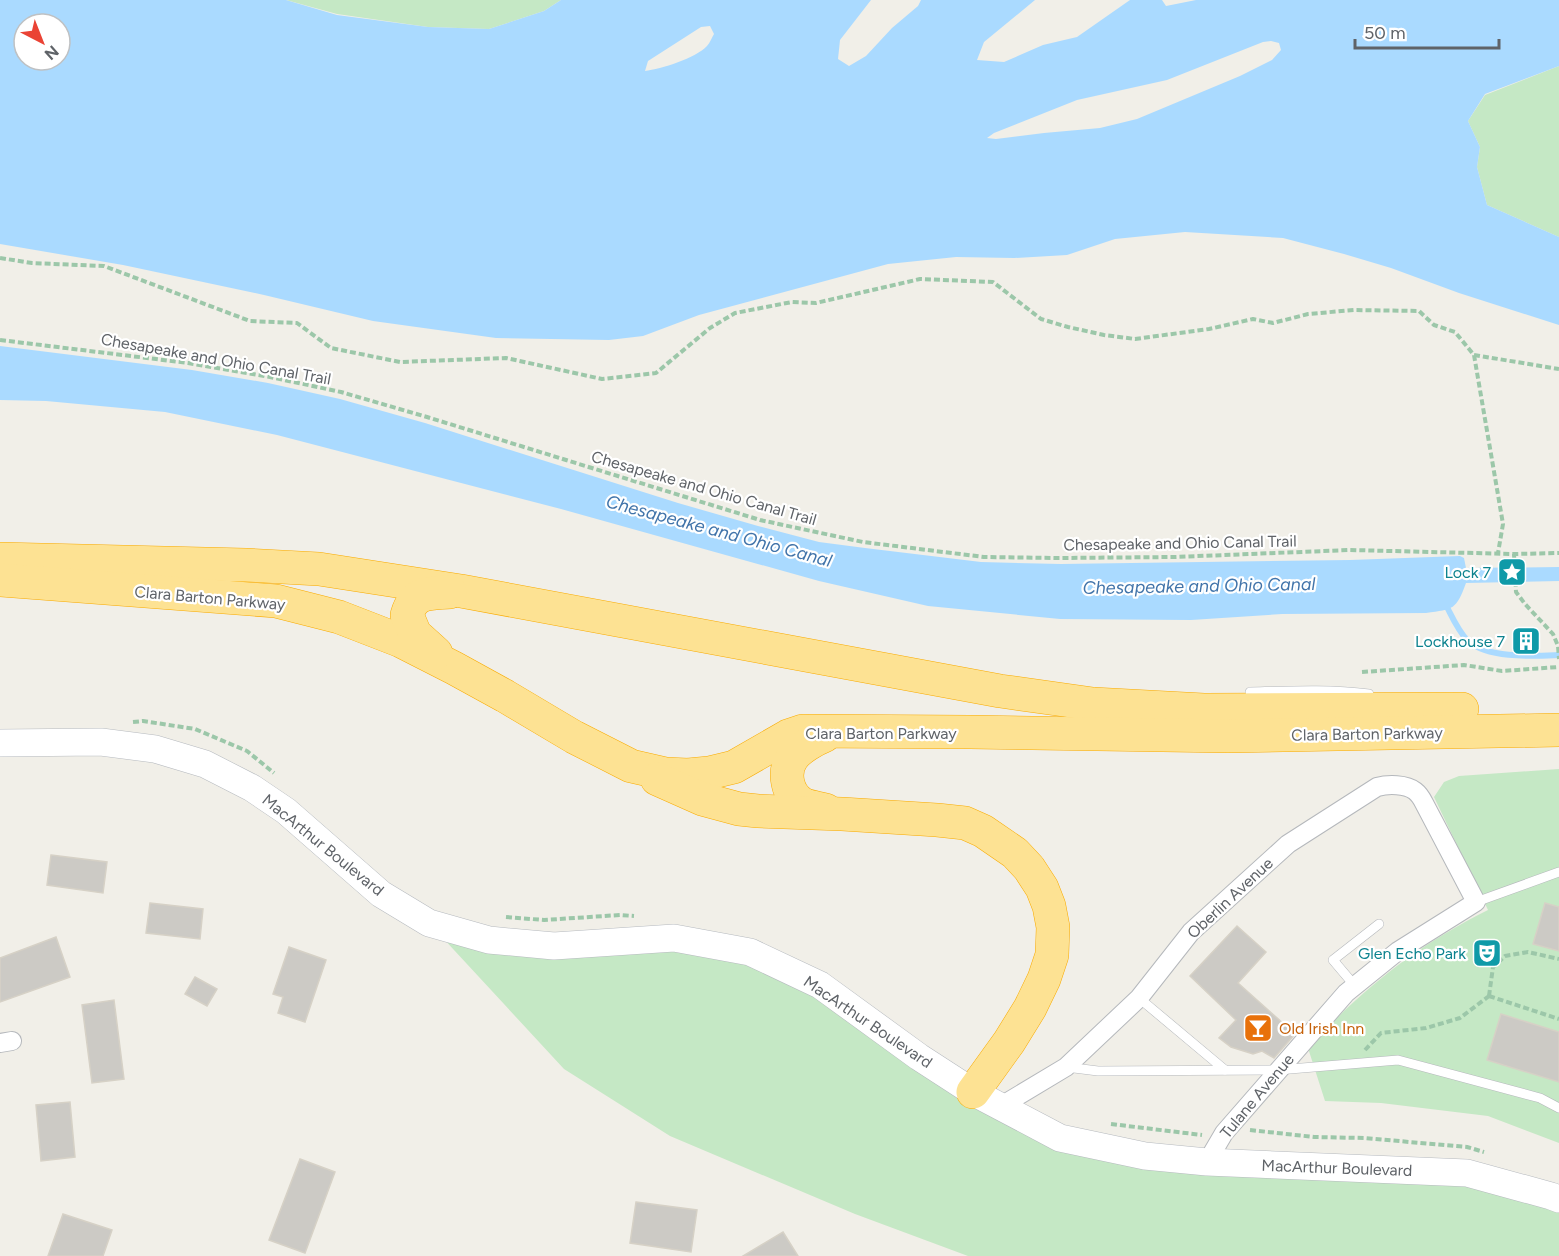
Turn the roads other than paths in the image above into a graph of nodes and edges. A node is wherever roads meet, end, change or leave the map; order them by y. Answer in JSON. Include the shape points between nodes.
{"nodes":[{"id":1,"x":0,"y":559,"type":"edge"},
{"id":2,"x":0,"y":580,"type":"edge"},
{"id":3,"x":461,"y":591,"type":"junction"},
{"id":4,"x":454,"y":668,"type":"junction"},
{"id":5,"x":1250,"y":692,"type":"joint"},
{"id":6,"x":1382,"y":696,"type":"joint"},
{"id":7,"x":1093,"y":704,"type":"junction"},
{"id":8,"x":1559,"y":708,"type":"edge"},
{"id":9,"x":1444,"y":710,"type":"junction"},
{"id":10,"x":1559,"y":730,"type":"edge"},
{"id":11,"x":834,"y":732,"type":"junction"},
{"id":12,"x":0,"y":743,"type":"edge"},
{"id":13,"x":631,"y":766,"type":"junction"},
{"id":14,"x":843,"y":814,"type":"junction"},
{"id":15,"x":1559,"y":872,"type":"edge"},
{"id":16,"x":1476,"y":902,"type":"junction"},
{"id":17,"x":1379,"y":924,"type":"dead end"},
{"id":18,"x":1355,"y":986,"type":"junction"},
{"id":19,"x":1139,"y":998,"type":"junction"},
{"id":20,"x":1066,"y":1067,"type":"junction"},
{"id":21,"x":1226,"y":1070,"type":"junction"},
{"id":22,"x":1278,"y":1070,"type":"junction"},
{"id":23,"x":987,"y":1099,"type":"junction"},
{"id":24,"x":1559,"y":1108,"type":"edge"},
{"id":25,"x":1207,"y":1149,"type":"junction"},
{"id":26,"x":1559,"y":1199,"type":"edge"}],
"edges":[{"from":1,"to":3,"type":"highway","name":"Clara Barton Parkway","via":[[319,569]]},
{"from":2,"to":4,"type":"highway","name":"Clara Barton Parkway","via":[[276,601],[339,616]]},
{"from":3,"to":4,"type":"highway","via":[[424,594],[410,604],[407,615],[415,634]]},
{"from":3,"to":7,"type":"highway","name":"Clara Barton Parkway","via":[[988,689]]},
{"from":4,"to":13,"type":"highway","name":"Clara Barton Parkway"},
{"from":5,"to":6,"type":"lane","via":[[1301,690]]},
{"from":5,"to":7,"type":"highway","via":[[1195,701]]},
{"from":6,"to":9,"type":"highway"},
{"from":7,"to":9,"type":"highway","name":"Clara Barton Parkway","via":[[1204,710]]},
{"from":8,"to":9,"type":"highway","name":"Clara Barton Parkway"},
{"from":10,"to":11,"type":"highway","name":"Clara Barton Parkway","via":[[1228,736]]},
{"from":11,"to":13,"type":"highway","name":"Clara Barton Parkway","via":[[803,731],[734,767],[709,772],[666,774]]},
{"from":11,"to":14,"type":"highway","via":[[816,739],[793,757],[787,779],[794,796],[804,804]]},
{"from":12,"to":23,"type":"main road","name":"MacArthur Boulevard","via":[[101,742],[155,748],[205,764],[286,811],[381,894],[429,923],[489,940],[554,946],[674,938],[750,952],[820,986],[919,1057]]},
{"from":13,"to":14,"type":"highway","via":[[721,805],[758,811]]},
{"from":14,"to":23,"type":"highway","via":[[965,824],[1015,853],[1042,888],[1053,927],[1052,955]]},
{"from":15,"to":16,"type":"lane"},
{"from":16,"to":18,"type":"street","name":"Tulane Avenue","via":[[1398,951]]},
{"from":16,"to":19,"type":"street","name":"Oberlin Avenue","via":[[1415,791],[1385,784],[1288,844],[1191,932]]},
{"from":17,"to":18,"type":"lane","via":[[1333,960]]},
{"from":18,"to":22,"type":"street","name":"Tulane Avenue"},
{"from":19,"to":20,"type":"street","name":"Oberlin Avenue"},
{"from":19,"to":21,"type":"lane"},
{"from":20,"to":21,"type":"lane","via":[[1098,1071]]},
{"from":20,"to":23,"type":"street","name":"Oberlin Avenue"},
{"from":21,"to":22,"type":"lane"},
{"from":22,"to":24,"type":"lane","via":[[1398,1060],[1540,1098]]},
{"from":22,"to":25,"type":"street","name":"Tulane Avenue"},
{"from":23,"to":25,"type":"main road","name":"MacArthur Boulevard","via":[[1060,1138],[1145,1156]]},
{"from":25,"to":26,"type":"main road","name":"MacArthur Boulevard","via":[[1467,1173]]}]}
